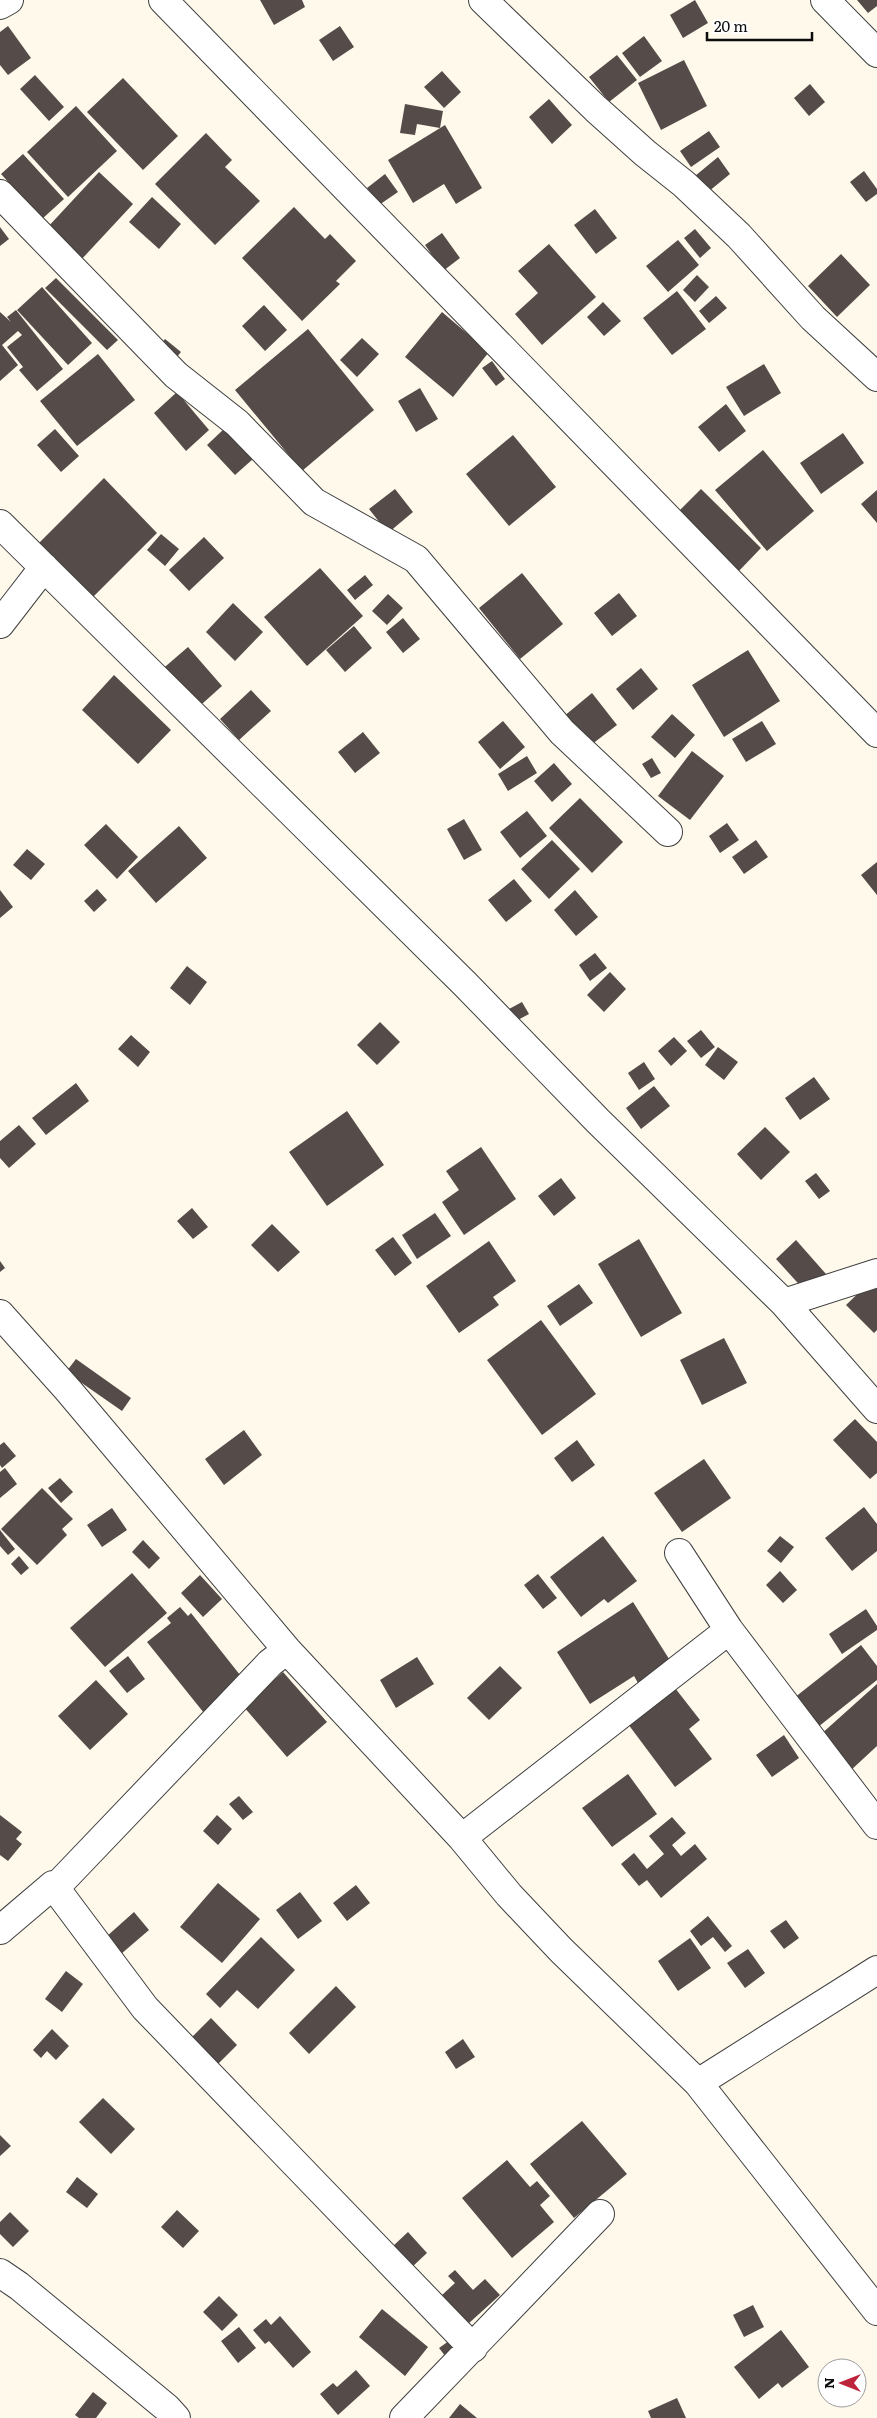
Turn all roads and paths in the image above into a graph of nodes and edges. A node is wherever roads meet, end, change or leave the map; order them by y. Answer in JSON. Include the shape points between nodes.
{"nodes":[{"id":1,"x":9,"y":0,"type":"edge"},
{"id":2,"x":163,"y":0,"type":"edge"},
{"id":3,"x":483,"y":0,"type":"edge"},
{"id":4,"x":825,"y":0,"type":"edge"},
{"id":5,"x":0,"y":5,"type":"edge"},
{"id":6,"x":877,"y":53,"type":"edge"},
{"id":7,"x":0,"y":194,"type":"edge"},
{"id":8,"x":877,"y":377,"type":"edge"},
{"id":9,"x":0,"y":524,"type":"edge"},
{"id":10,"x":44,"y":567,"type":"junction"},
{"id":11,"x":0,"y":624,"type":"edge"},
{"id":12,"x":877,"y":734,"type":"edge"},
{"id":13,"x":668,"y":832,"type":"dead end"},
{"id":14,"x":877,"y":1273,"type":"edge"},
{"id":15,"x":784,"y":1303,"type":"junction"},
{"id":16,"x":0,"y":1314,"type":"edge"},
{"id":17,"x":877,"y":1409,"type":"edge"},
{"id":18,"x":679,"y":1553,"type":"dead end"},
{"id":19,"x":728,"y":1630,"type":"junction"},
{"id":20,"x":287,"y":1650,"type":"junction"},
{"id":21,"x":877,"y":1825,"type":"edge"},
{"id":22,"x":462,"y":1838,"type":"junction"},
{"id":23,"x":53,"y":1885,"type":"junction"},
{"id":24,"x":0,"y":1930,"type":"edge"},
{"id":25,"x":877,"y":1970,"type":"edge"},
{"id":26,"x":698,"y":2083,"type":"junction"},
{"id":27,"x":600,"y":2214,"type":"dead end"},
{"id":28,"x":0,"y":2273,"type":"edge"},
{"id":29,"x":877,"y":2311,"type":"edge"},
{"id":30,"x":473,"y":2348,"type":"junction"},
{"id":31,"x":176,"y":2418,"type":"edge"},
{"id":32,"x":404,"y":2418,"type":"edge"}],
"edges":[{"from":1,"to":5,"type":"street"},
{"from":2,"to":12,"type":"street"},
{"from":3,"to":8,"type":"street","via":[[603,116],[691,190],[739,236],[813,318]]},
{"from":4,"to":6,"type":"street"},
{"from":7,"to":13,"type":"street","via":[[176,375],[238,423],[314,502],[416,559],[562,732]]},
{"from":9,"to":10,"type":"street"},
{"from":10,"to":11,"type":"street"},
{"from":10,"to":15,"type":"street"},
{"from":14,"to":15,"type":"street"},
{"from":15,"to":17,"type":"street"},
{"from":16,"to":20,"type":"street"},
{"from":18,"to":19,"type":"street"},
{"from":19,"to":21,"type":"street"},
{"from":19,"to":22,"type":"street"},
{"from":20,"to":22,"type":"street"},
{"from":20,"to":23,"type":"street","via":[[270,1663],[55,1888]]},
{"from":22,"to":26,"type":"street","via":[[509,1895],[561,1950]]},
{"from":23,"to":24,"type":"street"},
{"from":23,"to":30,"type":"street","via":[[145,2008]]},
{"from":25,"to":26,"type":"street"},
{"from":26,"to":29,"type":"street"},
{"from":27,"to":30,"type":"street"},
{"from":28,"to":31,"type":"street"},
{"from":30,"to":32,"type":"street"}]}
